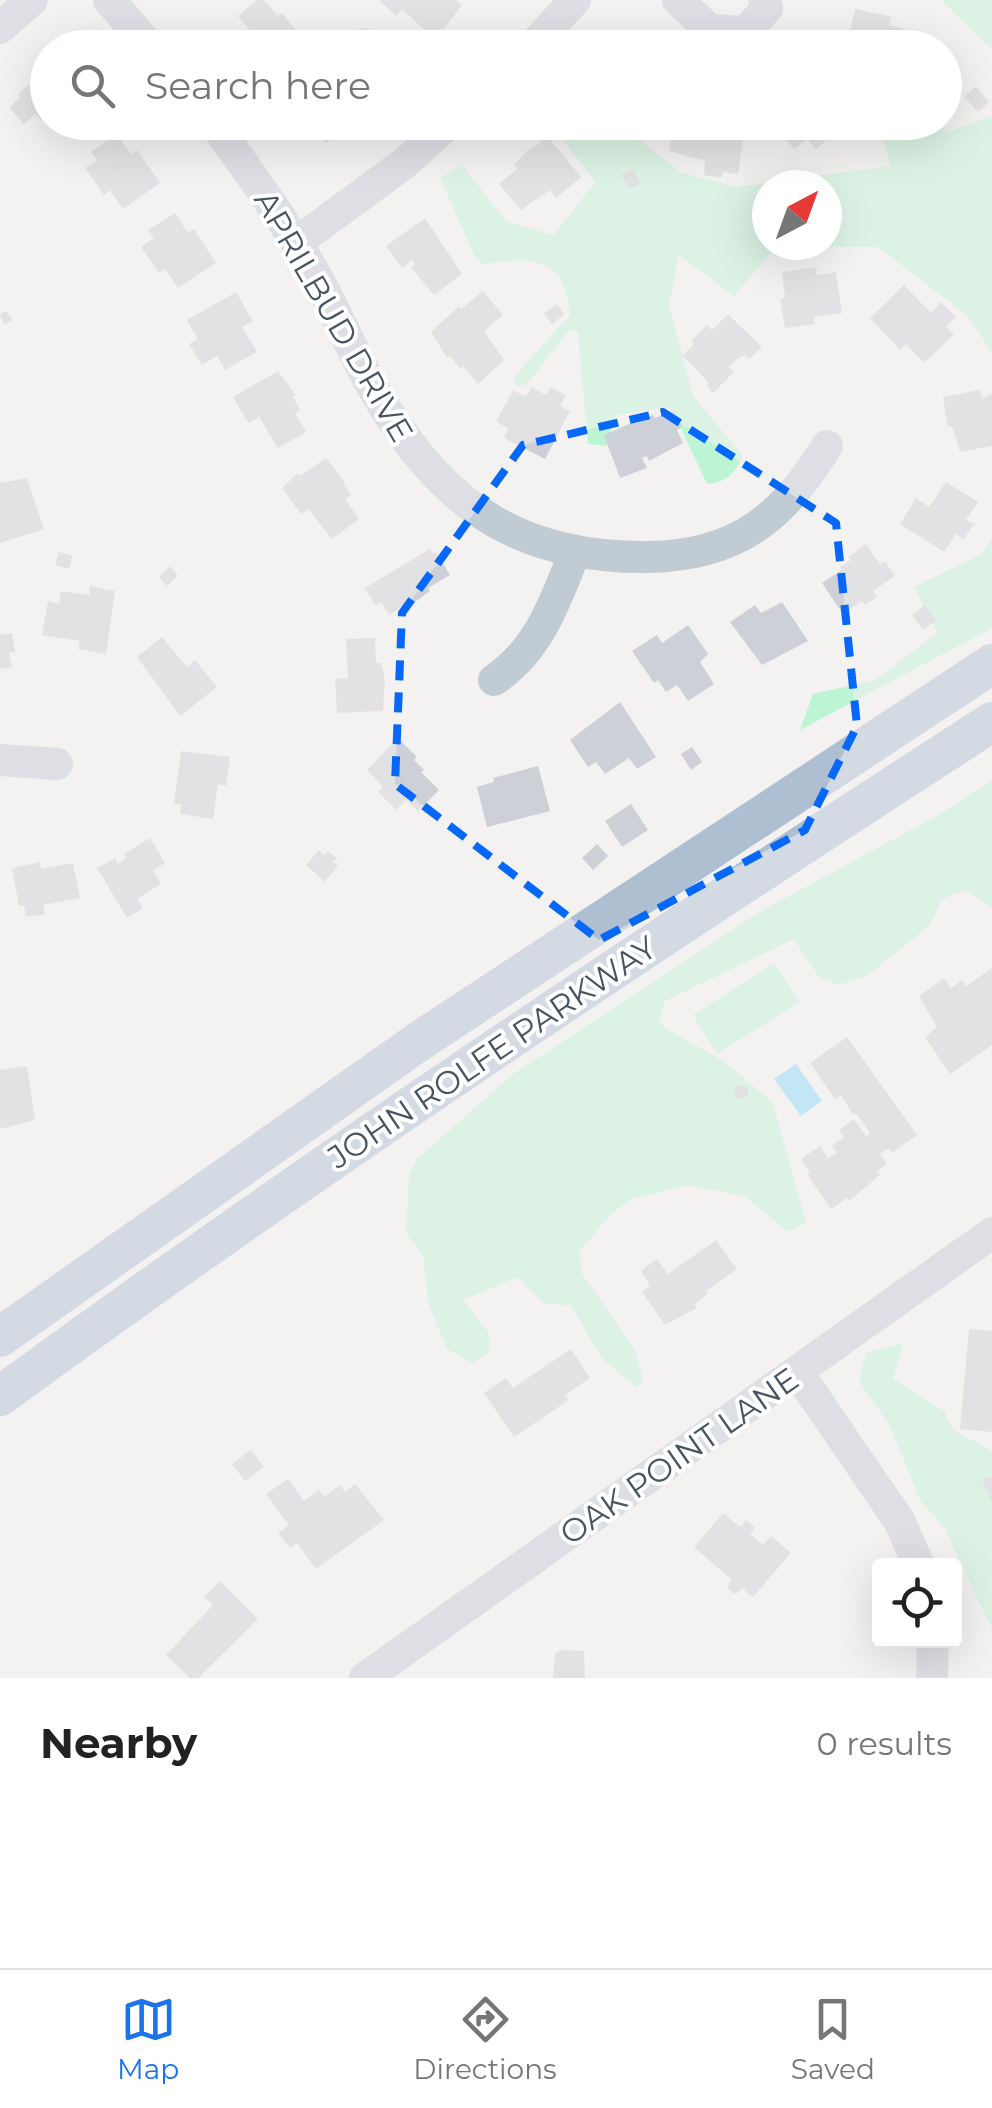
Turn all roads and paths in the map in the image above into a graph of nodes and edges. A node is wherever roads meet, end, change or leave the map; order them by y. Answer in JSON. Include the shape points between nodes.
{"nodes":[{"id":1,"x":32,"y":0,"type":"edge"},
{"id":2,"x":109,"y":0,"type":"edge"},
{"id":3,"x":576,"y":0,"type":"edge"},
{"id":4,"x":678,"y":0,"type":"edge"},
{"id":5,"x":764,"y":0,"type":"edge"},
{"id":6,"x":0,"y":28,"type":"edge"},
{"id":7,"x":135,"y":30,"type":"edge"},
{"id":8,"x":548,"y":30,"type":"edge"},
{"id":9,"x":710,"y":30,"type":"edge"},
{"id":10,"x":748,"y":30,"type":"edge"},
{"id":11,"x":226,"y":140,"type":"edge"},
{"id":12,"x":430,"y":140,"type":"edge"},
{"id":13,"x":296,"y":244,"type":"junction"},
{"id":14,"x":828,"y":446,"type":"dead end"},
{"id":15,"x":575,"y":552,"type":"junction"},
{"id":16,"x":992,"y":664,"type":"edge"},
{"id":17,"x":494,"y":680,"type":"dead end"},
{"id":18,"x":992,"y":722,"type":"edge"},
{"id":19,"x":0,"y":760,"type":"edge"},
{"id":20,"x":56,"y":764,"type":"dead end"},
{"id":21,"x":992,"y":1233,"type":"edge"},
{"id":22,"x":0,"y":1337,"type":"edge"},
{"id":23,"x":798,"y":1373,"type":"junction"},
{"id":24,"x":0,"y":1396,"type":"edge"},
{"id":25,"x":916,"y":1558,"type":"edge"},
{"id":26,"x":933,"y":1648,"type":"edge"},
{"id":27,"x":365,"y":1678,"type":"edge"},
{"id":28,"x":932,"y":1678,"type":"edge"}],
"edges":[{"from":1,"to":6,"type":"street"},
{"from":2,"to":7,"type":"street"},
{"from":3,"to":8,"type":"street"},
{"from":4,"to":9,"type":"street"},
{"from":5,"to":10,"type":"street","via":[[766,8]]},
{"from":11,"to":13,"type":"street","name":"APRILBUD DRIVE"},
{"from":12,"to":13,"type":"street"},
{"from":13,"to":15,"type":"street","name":"APRILBUD DRIVE","via":[[418,458],[478,512],[516,534]]},
{"from":14,"to":15,"type":"street","name":"APRILBUD DRIVE","via":[[780,510],[722,544],[668,556]]},
{"from":15,"to":17,"type":"street","via":[[545,626]]},
{"from":16,"to":22,"type":"main road","name":"JOHN ROLFE PARKWAY","via":[[421,1040]]},
{"from":18,"to":24,"type":"main road","name":"JOHN ROLFE PARKWAY","via":[[386,1122]]},
{"from":19,"to":20,"type":"street"},
{"from":21,"to":23,"type":"street","name":"OAK POINT LANE"},
{"from":23,"to":25,"type":"street","via":[[900,1522]]},
{"from":23,"to":27,"type":"street","name":"OAK POINT LANE"},
{"from":26,"to":28,"type":"street"}]}
